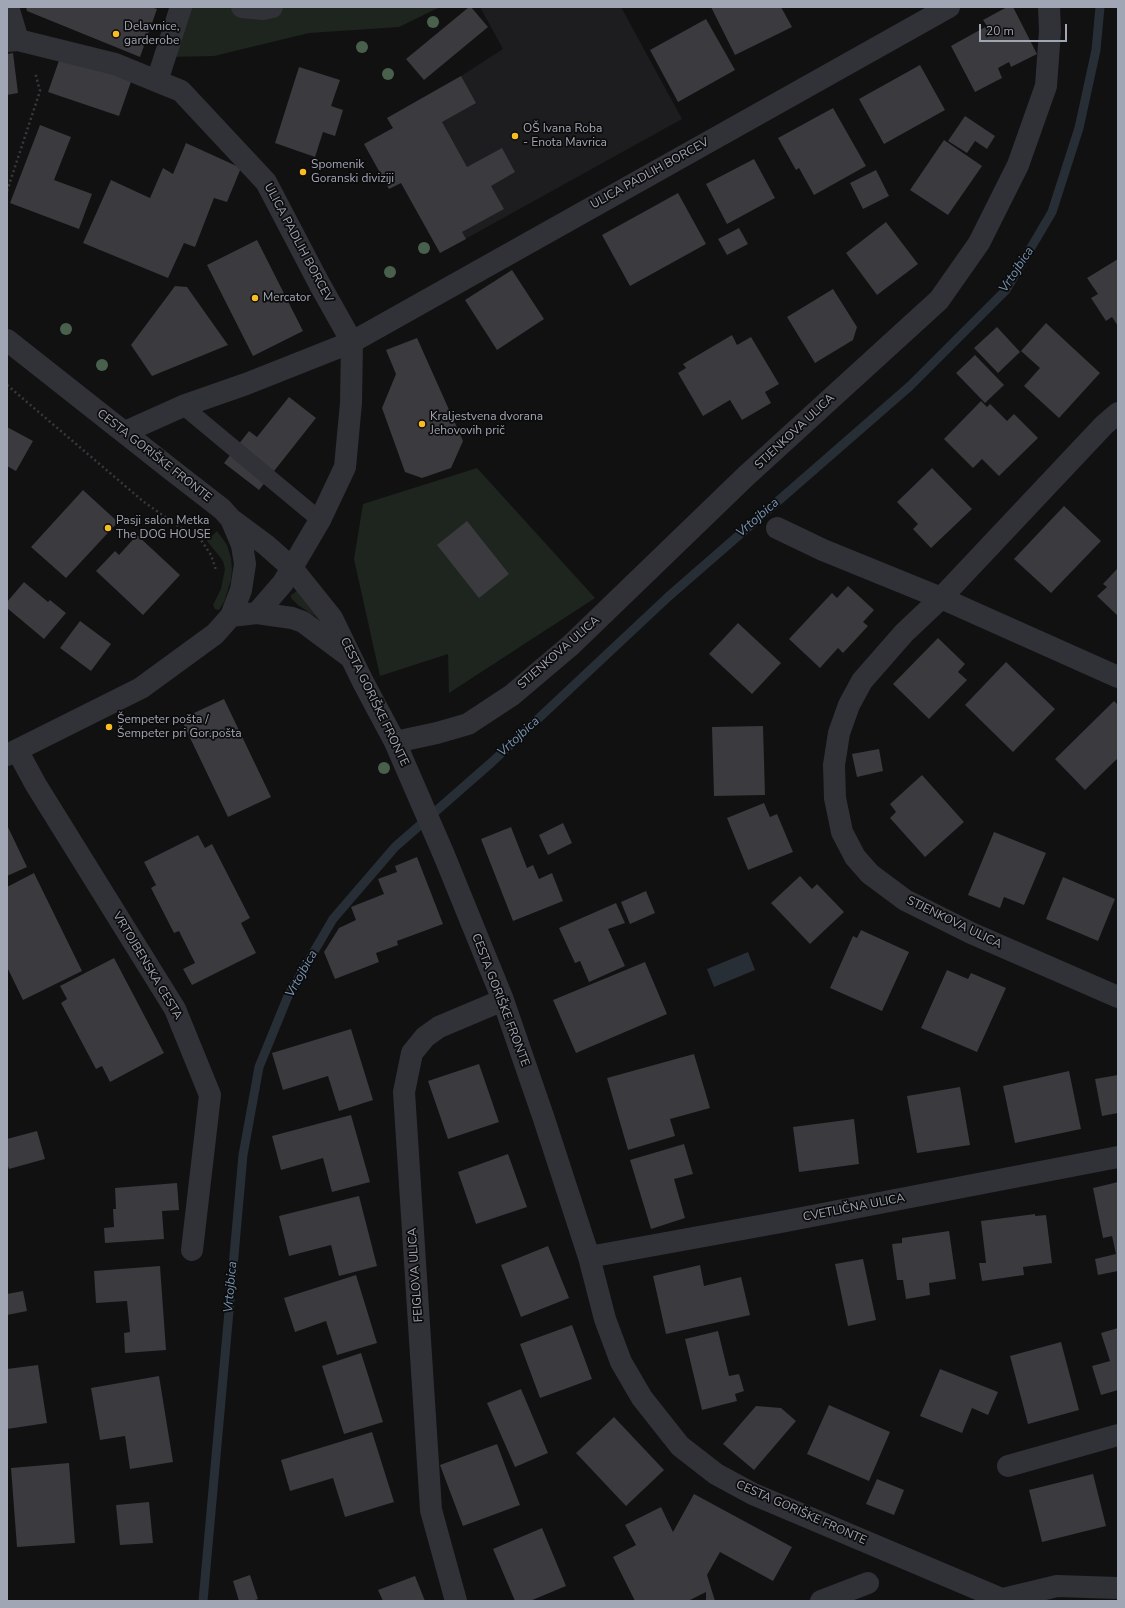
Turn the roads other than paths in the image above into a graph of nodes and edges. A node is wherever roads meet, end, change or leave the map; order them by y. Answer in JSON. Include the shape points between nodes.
{"nodes":[{"id":1,"x":8,"y":7,"type":"edge"},
{"id":2,"x":181,"y":7,"type":"edge"},
{"id":3,"x":242,"y":7,"type":"edge"},
{"id":4,"x":272,"y":7,"type":"edge"},
{"id":5,"x":949,"y":7,"type":"edge"},
{"id":6,"x":1049,"y":7,"type":"edge"},
{"id":7,"x":13,"y":41,"type":"edge"},
{"id":8,"x":149,"y":78,"type":"junction"},
{"id":9,"x":7,"y":340,"type":"edge"},
{"id":10,"x":352,"y":342,"type":"junction"},
{"id":11,"x":183,"y":406,"type":"junction"},
{"id":12,"x":1118,"y":413,"type":"edge"},
{"id":13,"x":125,"y":432,"type":"junction"},
{"id":14,"x":231,"y":519,"type":"junction"},
{"id":15,"x":320,"y":520,"type":"junction"},
{"id":16,"x":778,"y":528,"type":"dead end"},
{"id":17,"x":292,"y":568,"type":"junction"},
{"id":18,"x":941,"y":598,"type":"junction"},
{"id":19,"x":257,"y":613,"type":"junction"},
{"id":20,"x":231,"y":616,"type":"junction"},
{"id":21,"x":350,"y":657,"type":"junction"},
{"id":22,"x":1118,"y":676,"type":"edge"},
{"id":23,"x":395,"y":742,"type":"junction"},
{"id":24,"x":12,"y":752,"type":"edge"},
{"id":25,"x":1118,"y":997,"type":"edge"},
{"id":26,"x":502,"y":1000,"type":"junction"},
{"id":27,"x":1118,"y":1157,"type":"edge"},
{"id":28,"x":192,"y":1250,"type":"dead end"},
{"id":29,"x":589,"y":1257,"type":"junction"},
{"id":30,"x":1118,"y":1435,"type":"edge"},
{"id":31,"x":1008,"y":1466,"type":"dead end"},
{"id":32,"x":868,"y":1583,"type":"dead end"},
{"id":33,"x":1118,"y":1588,"type":"edge"},
{"id":34,"x":1005,"y":1600,"type":"edge"},
{"id":35,"x":456,"y":1601,"type":"edge"},
{"id":36,"x":821,"y":1601,"type":"edge"}],
"edges":[{"from":1,"to":7,"type":"street"},
{"from":2,"to":8,"type":"street"},
{"from":3,"to":4,"type":"street"},
{"from":5,"to":10,"type":"street","name":"ULICA PADLIH BORCEV"},
{"from":6,"to":23,"type":"street","name":"STJENKOVA ULICA","via":[[1046,86],[1018,166],[979,243],[939,300],[746,476],[571,645],[512,695],[468,724]]},
{"from":7,"to":8,"type":"street","name":"ULICA PADLIH BORCEV","via":[[116,64]]},
{"from":8,"to":10,"type":"street","name":"ULICA PADLIH BORCEV","via":[[181,91],[266,182]]},
{"from":9,"to":13,"type":"street","name":"CESTA GORIŠKE FRONTE"},
{"from":10,"to":11,"type":"street","name":"ULICA PADLIH BORCEV"},
{"from":10,"to":15,"type":"street","via":[[346,467]]},
{"from":11,"to":13,"type":"street","name":"ULICA PADLIH BORCEV"},
{"from":11,"to":15,"type":"lane"},
{"from":12,"to":18,"type":"street","name":"STJENKOVA ULICA"},
{"from":13,"to":14,"type":"street","name":"CESTA GORIŠKE FRONTE","via":[[222,509]]},
{"from":14,"to":17,"type":"street","name":"CESTA GORIŠKE FRONTE"},
{"from":14,"to":20,"type":"street","via":[[242,545],[245,564],[241,590]]},
{"from":15,"to":17,"type":"street"},
{"from":16,"to":18,"type":"street","via":[[823,550]]},
{"from":17,"to":19,"type":"street","via":[[283,583]]},
{"from":17,"to":21,"type":"street","name":"CESTA GORIŠKE FRONTE","via":[[332,618]]},
{"from":18,"to":22,"type":"street"},
{"from":18,"to":25,"type":"street","name":"STJENKOVA ULICA","via":[[904,633],[862,681],[849,705],[839,733],[834,765],[835,798],[842,832],[855,857],[870,874],[905,900],[972,933]]},
{"from":19,"to":20,"type":"street"},
{"from":19,"to":21,"type":"street","via":[[303,622]]},
{"from":20,"to":24,"type":"street","name":"VRTOJBENSKA CESTA","via":[[215,634],[141,688]]},
{"from":21,"to":23,"type":"street","name":"CESTA GORIŠKE FRONTE"},
{"from":23,"to":26,"type":"street","name":"CESTA GORIŠKE FRONTE"},
{"from":24,"to":28,"type":"street","name":"VRTOJBENSKA CESTA","via":[[36,785],[175,1009],[210,1096]]},
{"from":26,"to":29,"type":"street","name":"CESTA GORIŠKE FRONTE"},
{"from":26,"to":35,"type":"street","name":"FEIGLOVA ULICA","via":[[439,1027],[425,1036],[412,1053],[404,1092],[431,1510]]},
{"from":27,"to":29,"type":"street","name":"CVETLIČNA ULICA"},
{"from":29,"to":34,"type":"street","name":"CESTA GORIŠKE FRONTE","via":[[605,1319],[622,1362],[642,1398],[680,1446],[716,1474],[753,1494]]},
{"from":30,"to":31,"type":"street"},
{"from":32,"to":36,"type":"street"},
{"from":33,"to":34,"type":"street","via":[[1056,1586]]}]}
